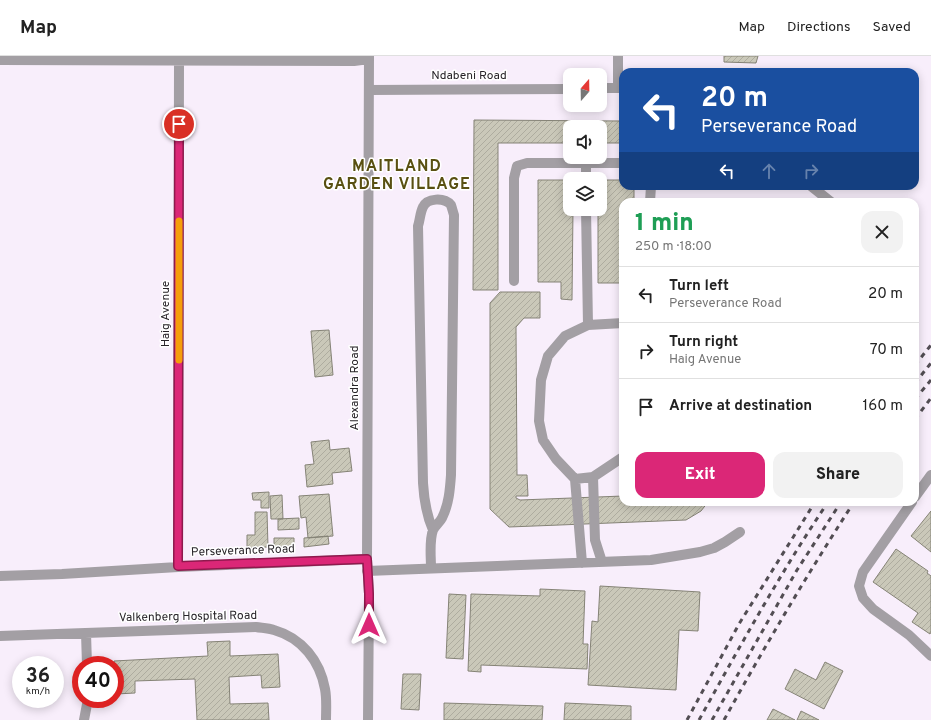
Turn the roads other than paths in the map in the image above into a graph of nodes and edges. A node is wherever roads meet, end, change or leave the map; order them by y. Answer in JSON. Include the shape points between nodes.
{"nodes":[{"id":1,"x":618,"y":56,"type":"edge"},
{"id":2,"x":369,"y":58,"type":"edge"},
{"id":3,"x":0,"y":60,"type":"edge"},
{"id":4,"x":179,"y":61,"type":"junction"},
{"id":5,"x":619,"y":72,"type":"edge"},
{"id":6,"x":563,"y":88,"type":"edge"},
{"id":7,"x":607,"y":88,"type":"edge"},
{"id":8,"x":619,"y":88,"type":"edge"},
{"id":9,"x":369,"y":90,"type":"junction"},
{"id":10,"x":563,"y":162,"type":"edge"},
{"id":11,"x":607,"y":163,"type":"edge"},
{"id":12,"x":619,"y":163,"type":"edge"},
{"id":13,"x":816,"y":190,"type":"edge"},
{"id":14,"x":827,"y":198,"type":"edge"},
{"id":15,"x":586,"y":216,"type":"edge"},
{"id":16,"x":514,"y":281,"type":"dead end"},
{"id":17,"x":619,"y":323,"type":"edge"},
{"id":18,"x":588,"y":325,"type":"junction"},
{"id":19,"x":619,"y":460,"type":"edge"},
{"id":20,"x":593,"y":477,"type":"junction"},
{"id":21,"x":930,"y":478,"type":"edge"},
{"id":22,"x":575,"y":479,"type":"junction"},
{"id":23,"x":919,"y":493,"type":"edge"},
{"id":24,"x":909,"y":506,"type":"edge"},
{"id":25,"x":433,"y":530,"type":"junction"},
{"id":26,"x":740,"y":532,"type":"dead end"},
{"id":27,"x":367,"y":559,"type":"junction"},
{"id":28,"x":602,"y":562,"type":"junction"},
{"id":29,"x":582,"y":563,"type":"junction"},
{"id":30,"x":178,"y":566,"type":"junction"},
{"id":31,"x":431,"y":568,"type":"junction"},
{"id":32,"x":367,"y":570,"type":"junction"},
{"id":33,"x":0,"y":576,"type":"edge"},
{"id":34,"x":86,"y":633,"type":"junction"},
{"id":35,"x":0,"y":636,"type":"edge"},
{"id":36,"x":87,"y":656,"type":"edge"},
{"id":37,"x":931,"y":656,"type":"edge"},
{"id":38,"x":86,"y":708,"type":"edge"},
{"id":39,"x":84,"y":720,"type":"edge"},
{"id":40,"x":326,"y":720,"type":"edge"},
{"id":41,"x":368,"y":720,"type":"edge"}],
"edges":[{"from":1,"to":5,"type":"street"},
{"from":2,"to":4,"type":"street","via":[[354,61]]},
{"from":2,"to":9,"type":"street","name":"Alexandra Road"},
{"from":3,"to":4,"type":"street"},
{"from":4,"to":30,"type":"street","name":"Haig Avenue"},
{"from":6,"to":9,"type":"street","name":"Ndabeni Road"},
{"from":7,"to":8,"type":"street"},
{"from":9,"to":27,"type":"street","name":"Alexandra Road"},
{"from":10,"to":16,"type":"street","via":[[527,163],[517,166],[514,178]]},
{"from":11,"to":12,"type":"street"},
{"from":13,"to":14,"type":"street"},
{"from":15,"to":18,"type":"street"},
{"from":17,"to":18,"type":"street"},
{"from":18,"to":22,"type":"street","via":[[565,336],[552,351],[541,380],[539,420],[543,440],[556,459]]},
{"from":19,"to":20,"type":"street"},
{"from":20,"to":22,"type":"street"},
{"from":20,"to":28,"type":"street","via":[[595,540]]},
{"from":21,"to":23,"type":"street"},
{"from":22,"to":29,"type":"street"},
{"from":24,"to":37,"type":"street","via":[[863,572],[859,586],[863,598],[873,609],[909,635]]},
{"from":25,"to":25,"type":"street","via":[[425,509],[423,483],[418,226],[427,202],[442,200],[450,205],[454,215],[451,475],[446,508],[442,519]]},
{"from":25,"to":31,"type":"street"},
{"from":26,"to":28,"type":"street","via":[[725,542],[700,552],[651,560]]},
{"from":27,"to":30,"type":"street","name":"Perseverance Road"},
{"from":27,"to":32,"type":"street","name":"Alexandra Road"},
{"from":28,"to":29,"type":"street"},
{"from":29,"to":31,"type":"street"},
{"from":30,"to":33,"type":"street","name":"Perseverance Road"},
{"from":31,"to":32,"type":"street"},
{"from":32,"to":41,"type":"street","name":"Alexandra Road"},
{"from":34,"to":35,"type":"street","name":"Valkenberg Hospital Road"},
{"from":34,"to":36,"type":"street"},
{"from":34,"to":40,"type":"street","name":"Valkenberg Hospital Road","via":[[256,627],[274,630],[298,642],[315,662],[326,690]]},
{"from":38,"to":39,"type":"street"}]}
